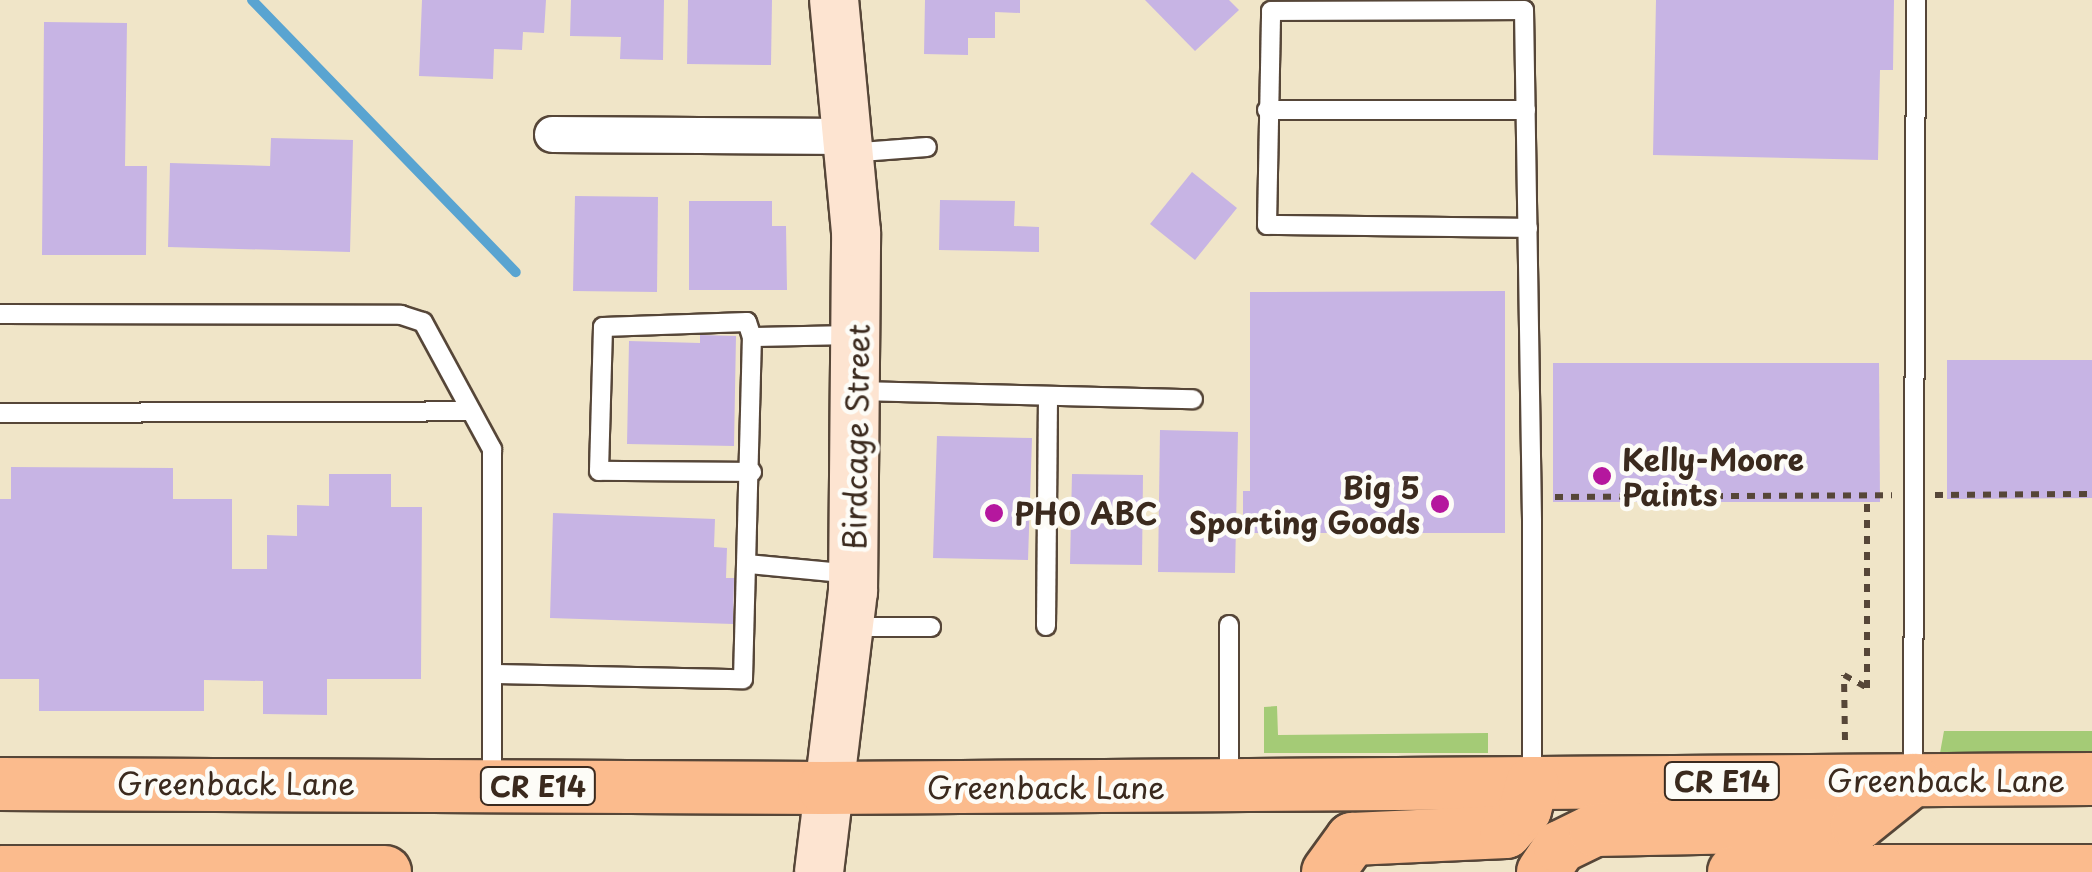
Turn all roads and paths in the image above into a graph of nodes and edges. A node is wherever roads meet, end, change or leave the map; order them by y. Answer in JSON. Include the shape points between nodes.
{"nodes":[{"id":1,"x":834,"y":0,"type":"edge"},
{"id":2,"x":1916,"y":0,"type":"edge"},
{"id":3,"x":1266,"y":110,"type":"junction"},
{"id":4,"x":1526,"y":110,"type":"junction"},
{"id":5,"x":552,"y":134,"type":"dead end"},
{"id":6,"x":847,"y":145,"type":"junction"},
{"id":7,"x":927,"y":147,"type":"dead end"},
{"id":8,"x":1528,"y":228,"type":"junction"},
{"id":9,"x":0,"y":314,"type":"edge"},
{"id":10,"x":858,"y":335,"type":"junction"},
{"id":11,"x":752,"y":337,"type":"junction"},
{"id":12,"x":857,"y":391,"type":"junction"},
{"id":13,"x":1048,"y":396,"type":"junction"},
{"id":14,"x":1192,"y":399,"type":"dead end"},
{"id":15,"x":471,"y":410,"type":"junction"},
{"id":16,"x":0,"y":413,"type":"edge"},
{"id":17,"x":752,"y":472,"type":"junction"},
{"id":18,"x":2092,"y":494,"type":"edge"},
{"id":19,"x":1914,"y":495,"type":"junction"},
{"id":20,"x":1867,"y":496,"type":"junction"},
{"id":21,"x":1548,"y":497,"type":"dead end"},
{"id":22,"x":748,"y":564,"type":"junction"},
{"id":23,"x":854,"y":574,"type":"junction"},
{"id":24,"x":1229,"y":625,"type":"dead end"},
{"id":25,"x":1046,"y":626,"type":"dead end"},
{"id":26,"x":931,"y":627,"type":"dead end"},
{"id":27,"x":848,"y":628,"type":"junction"},
{"id":28,"x":494,"y":674,"type":"junction"},
{"id":29,"x":1844,"y":747,"type":"dead end"},
{"id":30,"x":2092,"y":779,"type":"edge"},
{"id":31,"x":1913,"y":780,"type":"junction"},
{"id":32,"x":1532,"y":783,"type":"junction"},
{"id":33,"x":492,"y":786,"type":"junction"},
{"id":34,"x":1229,"y":786,"type":"junction"},
{"id":35,"x":824,"y":788,"type":"junction"},
{"id":36,"x":8,"y":793,"type":"edge"},
{"id":37,"x":2092,"y":871,"type":"edge"},
{"id":38,"x":1,"y":872,"type":"edge"},
{"id":39,"x":386,"y":872,"type":"edge"},
{"id":40,"x":819,"y":872,"type":"edge"},
{"id":41,"x":1328,"y":872,"type":"edge"},
{"id":42,"x":1543,"y":872,"type":"edge"},
{"id":43,"x":1734,"y":872,"type":"edge"}],
"edges":[{"from":1,"to":6,"type":"street","name":"Birdcage Street"},
{"from":2,"to":19,"type":"lane"},
{"from":3,"to":4,"type":"lane"},
{"from":3,"to":4,"type":"lane","via":[[1271,11],[1524,10]]},
{"from":3,"to":8,"type":"lane","via":[[1267,225]]},
{"from":4,"to":8,"type":"lane"},
{"from":5,"to":6,"type":"street"},
{"from":6,"to":7,"type":"lane"},
{"from":6,"to":10,"type":"street","name":"Birdcage Street"},
{"from":8,"to":32,"type":"lane"},
{"from":9,"to":15,"type":"lane","via":[[401,315],[423,322]]},
{"from":10,"to":11,"type":"lane"},
{"from":10,"to":12,"type":"street","name":"Birdcage Street"},
{"from":11,"to":17,"type":"lane"},
{"from":11,"to":17,"type":"lane","via":[[747,322],[603,327],[600,471]]},
{"from":12,"to":13,"type":"lane"},
{"from":12,"to":23,"type":"street","name":"Birdcage Street"},
{"from":13,"to":14,"type":"lane"},
{"from":13,"to":25,"type":"lane"},
{"from":15,"to":16,"type":"lane"},
{"from":15,"to":28,"type":"lane","via":[[492,450],[496,484]]},
{"from":17,"to":22,"type":"lane"},
{"from":18,"to":19,"type":"path"},
{"from":19,"to":20,"type":"path"},
{"from":19,"to":31,"type":"lane"},
{"from":20,"to":21,"type":"path"},
{"from":20,"to":29,"type":"path","via":[[1868,688],[1844,676]]},
{"from":22,"to":23,"type":"lane"},
{"from":22,"to":28,"type":"lane","via":[[743,679]]},
{"from":23,"to":27,"type":"street","name":"Birdcage Street"},
{"from":24,"to":34,"type":"lane"},
{"from":26,"to":27,"type":"lane"},
{"from":27,"to":35,"type":"street","name":"Birdcage Street"},
{"from":28,"to":33,"type":"lane"},
{"from":30,"to":31,"type":"main road","name":"Greenback Lane","number":"CR E14"},
{"from":31,"to":32,"type":"main road","name":"Greenback Lane","number":"CR E14"},
{"from":31,"to":42,"type":"main road","via":[[1857,825],[1595,830],[1560,847]]},
{"from":32,"to":34,"type":"main road","name":"Greenback Lane","number":"CR E14"},
{"from":32,"to":41,"type":"main road","via":[[1519,823],[1506,832],[1352,838]]},
{"from":33,"to":35,"type":"main road","name":"Greenback Lane","number":"CR E14"},
{"from":33,"to":36,"type":"main road","name":"Greenback Lane","number":"CR E14"},
{"from":34,"to":35,"type":"main road","name":"Greenback Lane","number":"CR E14"},
{"from":35,"to":40,"type":"street","name":"Birdcage Street"},
{"from":37,"to":43,"type":"main road"},
{"from":38,"to":39,"type":"main road"}]}
